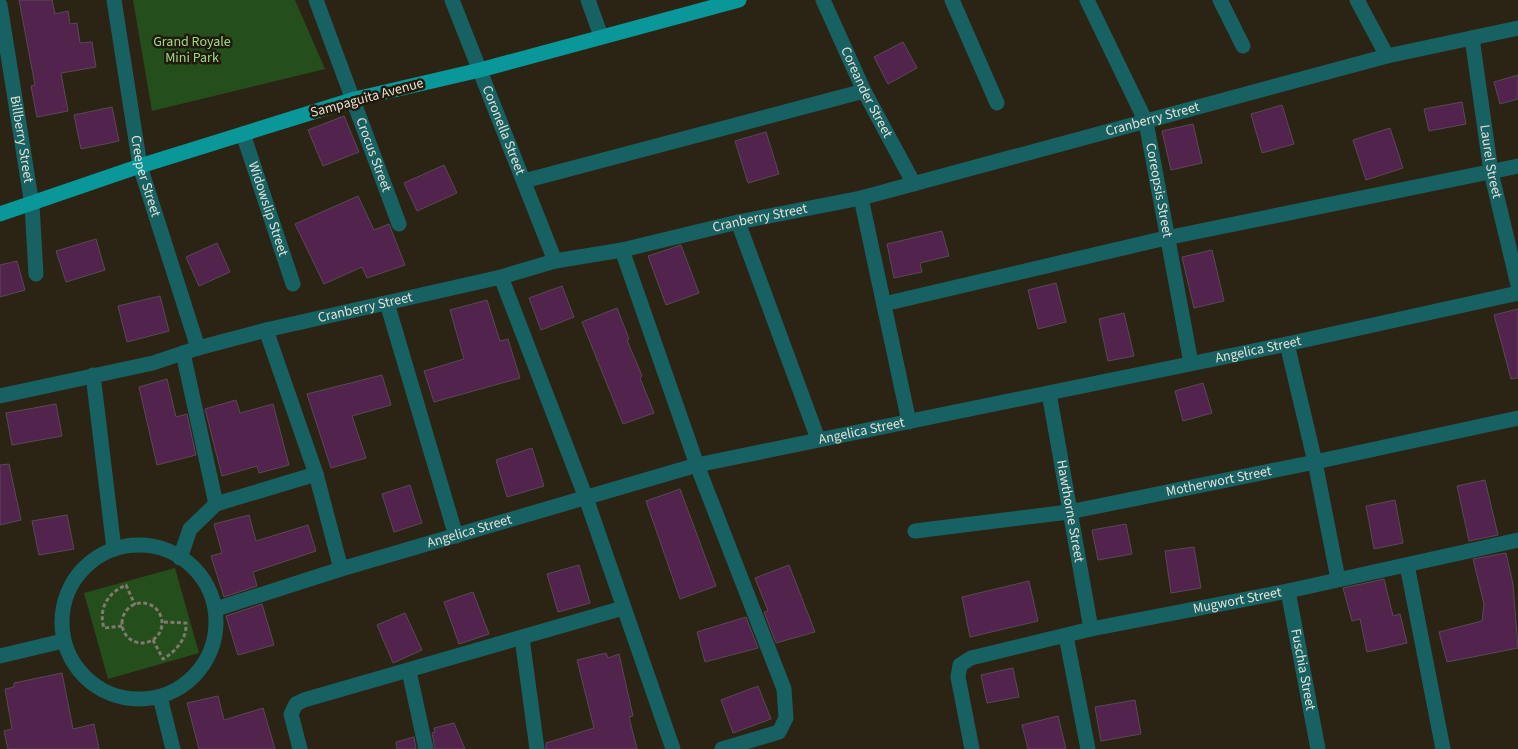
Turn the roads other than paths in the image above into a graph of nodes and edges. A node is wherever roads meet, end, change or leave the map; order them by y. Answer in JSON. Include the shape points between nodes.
{"nodes":[{"id":1,"x":114,"y":0,"type":"edge"},
{"id":2,"x":316,"y":0,"type":"edge"},
{"id":3,"x":452,"y":0,"type":"edge"},
{"id":4,"x":588,"y":0,"type":"edge"},
{"id":5,"x":739,"y":0,"type":"edge"},
{"id":6,"x":823,"y":0,"type":"edge"},
{"id":7,"x":952,"y":0,"type":"edge"},
{"id":8,"x":1087,"y":0,"type":"edge"},
{"id":9,"x":1220,"y":0,"type":"edge"},
{"id":10,"x":1357,"y":0,"type":"edge"},
{"id":11,"x":0,"y":5,"type":"edge"},
{"id":12,"x":1518,"y":28,"type":"edge"},
{"id":13,"x":601,"y":36,"type":"junction"},
{"id":14,"x":1472,"y":38,"type":"junction"},
{"id":15,"x":1243,"y":46,"type":"dead end"},
{"id":16,"x":1387,"y":56,"type":"junction"},
{"id":17,"x":480,"y":70,"type":"junction"},
{"id":18,"x":864,"y":91,"type":"junction"},
{"id":19,"x":355,"y":99,"type":"junction"},
{"id":20,"x":997,"y":103,"type":"dead end"},
{"id":21,"x":1146,"y":122,"type":"junction"},
{"id":22,"x":243,"y":134,"type":"junction"},
{"id":23,"x":140,"y":166,"type":"junction"},
{"id":24,"x":1518,"y":166,"type":"edge"},
{"id":25,"x":1491,"y":172,"type":"junction"},
{"id":26,"x":524,"y":181,"type":"junction"},
{"id":27,"x":914,"y":184,"type":"junction"},
{"id":28,"x":861,"y":198,"type":"junction"},
{"id":29,"x":32,"y":205,"type":"junction"},
{"id":30,"x":0,"y":214,"type":"edge"},
{"id":31,"x":738,"y":222,"type":"junction"},
{"id":32,"x":399,"y":224,"type":"dead end"},
{"id":33,"x":1166,"y":238,"type":"junction"},
{"id":34,"x":622,"y":250,"type":"junction"},
{"id":35,"x":555,"y":261,"type":"junction"},
{"id":36,"x":36,"y":274,"type":"dead end"},
{"id":37,"x":501,"y":277,"type":"junction"},
{"id":38,"x":293,"y":284,"type":"dead end"},
{"id":39,"x":1518,"y":285,"type":"edge"},
{"id":40,"x":1518,"y":293,"type":"edge"},
{"id":41,"x":387,"y":303,"type":"junction"},
{"id":42,"x":884,"y":304,"type":"junction"},
{"id":43,"x":266,"y":330,"type":"junction"},
{"id":44,"x":1287,"y":344,"type":"junction"},
{"id":45,"x":190,"y":350,"type":"junction"},
{"id":46,"x":1191,"y":363,"type":"junction"},
{"id":47,"x":93,"y":375,"type":"junction"},
{"id":48,"x":1050,"y":393,"type":"junction"},
{"id":49,"x":0,"y":396,"type":"edge"},
{"id":50,"x":1518,"y":418,"type":"edge"},
{"id":51,"x":909,"y":422,"type":"junction"},
{"id":52,"x":818,"y":439,"type":"junction"},
{"id":53,"x":1315,"y":462,"type":"junction"},
{"id":54,"x":697,"y":465,"type":"junction"},
{"id":55,"x":316,"y":474,"type":"junction"},
{"id":56,"x":586,"y":498,"type":"junction"},
{"id":57,"x":216,"y":504,"type":"junction"},
{"id":58,"x":1069,"y":512,"type":"junction"},
{"id":59,"x":915,"y":531,"type":"dead end"},
{"id":60,"x":456,"y":536,"type":"junction"},
{"id":61,"x":1518,"y":540,"type":"edge"},
{"id":62,"x":114,"y":549,"type":"junction"},
{"id":63,"x":180,"y":558,"type":"junction"},
{"id":64,"x":1407,"y":564,"type":"junction"},
{"id":65,"x":341,"y":569,"type":"junction"},
{"id":66,"x":1338,"y":579,"type":"junction"},
{"id":67,"x":1288,"y":591,"type":"junction"},
{"id":68,"x":623,"y":608,"type":"junction"},
{"id":69,"x":216,"y":610,"type":"junction"},
{"id":70,"x":1091,"y":629,"type":"junction"},
{"id":71,"x":1066,"y":636,"type":"junction"},
{"id":72,"x":522,"y":638,"type":"junction"},
{"id":73,"x":64,"y":642,"type":"junction"},
{"id":74,"x":0,"y":656,"type":"edge"},
{"id":75,"x":409,"y":671,"type":"junction"},
{"id":76,"x":160,"y":697,"type":"junction"},
{"id":77,"x":758,"y":744,"type":"edge"},
{"id":78,"x":174,"y":749,"type":"edge"},
{"id":79,"x":300,"y":749,"type":"edge"},
{"id":80,"x":426,"y":749,"type":"edge"},
{"id":81,"x":537,"y":749,"type":"edge"},
{"id":82,"x":673,"y":749,"type":"edge"},
{"id":83,"x":722,"y":749,"type":"edge"},
{"id":84,"x":972,"y":749,"type":"edge"},
{"id":85,"x":1088,"y":749,"type":"edge"},
{"id":86,"x":1318,"y":749,"type":"edge"},
{"id":87,"x":1443,"y":749,"type":"edge"}],
"edges":[{"from":1,"to":23,"type":"street","name":"Creeper Street"},
{"from":2,"to":19,"type":"street","name":"Crocus Street"},
{"from":3,"to":17,"type":"street","name":"Coronella Street"},
{"from":4,"to":13,"type":"street"},
{"from":5,"to":13,"type":"main road","name":"Sampaguita Avenue"},
{"from":6,"to":18,"type":"street","name":"Coreander Street"},
{"from":7,"to":20,"type":"street"},
{"from":8,"to":21,"type":"street","name":"Coreopsis Street"},
{"from":9,"to":15,"type":"street"},
{"from":10,"to":16,"type":"street"},
{"from":11,"to":29,"type":"street","name":"Billberry Street"},
{"from":12,"to":14,"type":"street","name":"Cranberry Street"},
{"from":13,"to":17,"type":"main road","name":"Sampaguita Avenue"},
{"from":14,"to":16,"type":"street","name":"Cranberry Street"},
{"from":14,"to":25,"type":"street","name":"Laurel Street"},
{"from":16,"to":21,"type":"street","name":"Cranberry Street"},
{"from":17,"to":19,"type":"main road","name":"Sampaguita Avenue"},
{"from":17,"to":26,"type":"street","name":"Coronella Street"},
{"from":18,"to":26,"type":"street"},
{"from":18,"to":27,"type":"street","name":"Coreander Street"},
{"from":19,"to":22,"type":"main road","name":"Sampaguita Avenue"},
{"from":19,"to":32,"type":"street","name":"Crocus Street"},
{"from":21,"to":27,"type":"street","name":"Cranberry Street"},
{"from":21,"to":33,"type":"street","name":"Coreopsis Street"},
{"from":22,"to":23,"type":"main road","name":"Sampaguita Avenue"},
{"from":22,"to":38,"type":"street","name":"Widowslip Street"},
{"from":23,"to":29,"type":"main road","name":"Sampaguita Avenue"},
{"from":23,"to":45,"type":"street","name":"Creeper Street"},
{"from":24,"to":25,"type":"street"},
{"from":25,"to":33,"type":"street"},
{"from":25,"to":39,"type":"street","name":"Laurel Street"},
{"from":26,"to":35,"type":"street","name":"Coronella Street"},
{"from":27,"to":28,"type":"street","name":"Cranberry Street"},
{"from":28,"to":31,"type":"street","name":"Cranberry Street"},
{"from":28,"to":42,"type":"street"},
{"from":29,"to":30,"type":"main road","name":"Sampaguita Avenue"},
{"from":29,"to":36,"type":"street","name":"Billberry Street"},
{"from":31,"to":34,"type":"street","name":"Cranberry Street"},
{"from":31,"to":52,"type":"street"},
{"from":33,"to":42,"type":"street"},
{"from":33,"to":46,"type":"street","name":"Coreopsis Street"},
{"from":34,"to":35,"type":"street","name":"Cranberry Street"},
{"from":34,"to":54,"type":"street"},
{"from":35,"to":37,"type":"street","name":"Cranberry Street"},
{"from":37,"to":41,"type":"street","name":"Cranberry Street"},
{"from":37,"to":56,"type":"street"},
{"from":40,"to":44,"type":"street","name":"Angelica Street"},
{"from":41,"to":43,"type":"street","name":"Cranberry Street"},
{"from":41,"to":60,"type":"street"},
{"from":42,"to":51,"type":"street"},
{"from":43,"to":45,"type":"street","name":"Cranberry Street"},
{"from":43,"to":55,"type":"street"},
{"from":44,"to":46,"type":"street","name":"Angelica Street"},
{"from":44,"to":53,"type":"street"},
{"from":45,"to":47,"type":"street","name":"Cranberry Street"},
{"from":45,"to":57,"type":"street","name":"Creeper Street"},
{"from":46,"to":48,"type":"street","name":"Angelica Street"},
{"from":47,"to":49,"type":"street","name":"Cranberry Street"},
{"from":47,"to":62,"type":"street"},
{"from":48,"to":51,"type":"street","name":"Angelica Street"},
{"from":48,"to":58,"type":"street","name":"Hawthorne Street"},
{"from":50,"to":53,"type":"street","name":"Motherwort Street"},
{"from":51,"to":52,"type":"street","name":"Angelica Street"},
{"from":52,"to":54,"type":"street","name":"Angelica Street"},
{"from":53,"to":58,"type":"street","name":"Motherwort Street"},
{"from":53,"to":66,"type":"street"},
{"from":54,"to":56,"type":"street","name":"Angelica Street"},
{"from":54,"to":77,"type":"street","via":[[784,689],[787,706],[783,726],[780,732]]},
{"from":55,"to":57,"type":"street"},
{"from":55,"to":65,"type":"street"},
{"from":56,"to":60,"type":"street","name":"Angelica Street"},
{"from":56,"to":68,"type":"street"},
{"from":57,"to":63,"type":"street","via":[[190,529]]},
{"from":58,"to":59,"type":"street","name":"Motherwort Street"},
{"from":58,"to":70,"type":"street","name":"Hawthorne Street"},
{"from":60,"to":65,"type":"street","name":"Angelica Street"},
{"from":61,"to":64,"type":"street","name":"Mugwort Street"},
{"from":62,"to":63,"type":"street","via":[[152,547]]},
{"from":62,"to":73,"type":"street","via":[[93,560],[66,596],[61,618]]},
{"from":63,"to":69,"type":"street","via":[[198,573]]},
{"from":64,"to":66,"type":"street","name":"Mugwort Street"},
{"from":64,"to":87,"type":"street"},
{"from":65,"to":69,"type":"street","name":"Angelica Street"},
{"from":66,"to":67,"type":"street","name":"Mugwort Street"},
{"from":67,"to":70,"type":"street","name":"Mugwort Street"},
{"from":67,"to":86,"type":"street","name":"Fuschia Street"},
{"from":68,"to":72,"type":"street"},
{"from":68,"to":82,"type":"street"},
{"from":69,"to":76,"type":"street","via":[[215,638],[207,659],[193,678]]},
{"from":70,"to":71,"type":"street","name":"Mugwort Street"},
{"from":71,"to":84,"type":"street","name":"Mugwort Street","via":[[972,658],[960,665],[958,677]]},
{"from":71,"to":85,"type":"street"},
{"from":72,"to":75,"type":"street"},
{"from":72,"to":81,"type":"street"},
{"from":73,"to":74,"type":"street"},
{"from":73,"to":76,"type":"street","via":[[72,662],[87,680],[107,693],[129,699]]},
{"from":75,"to":79,"type":"street","via":[[296,704],[291,714]]},
{"from":75,"to":80,"type":"street"},
{"from":76,"to":78,"type":"street"},
{"from":77,"to":83,"type":"street"}]}
